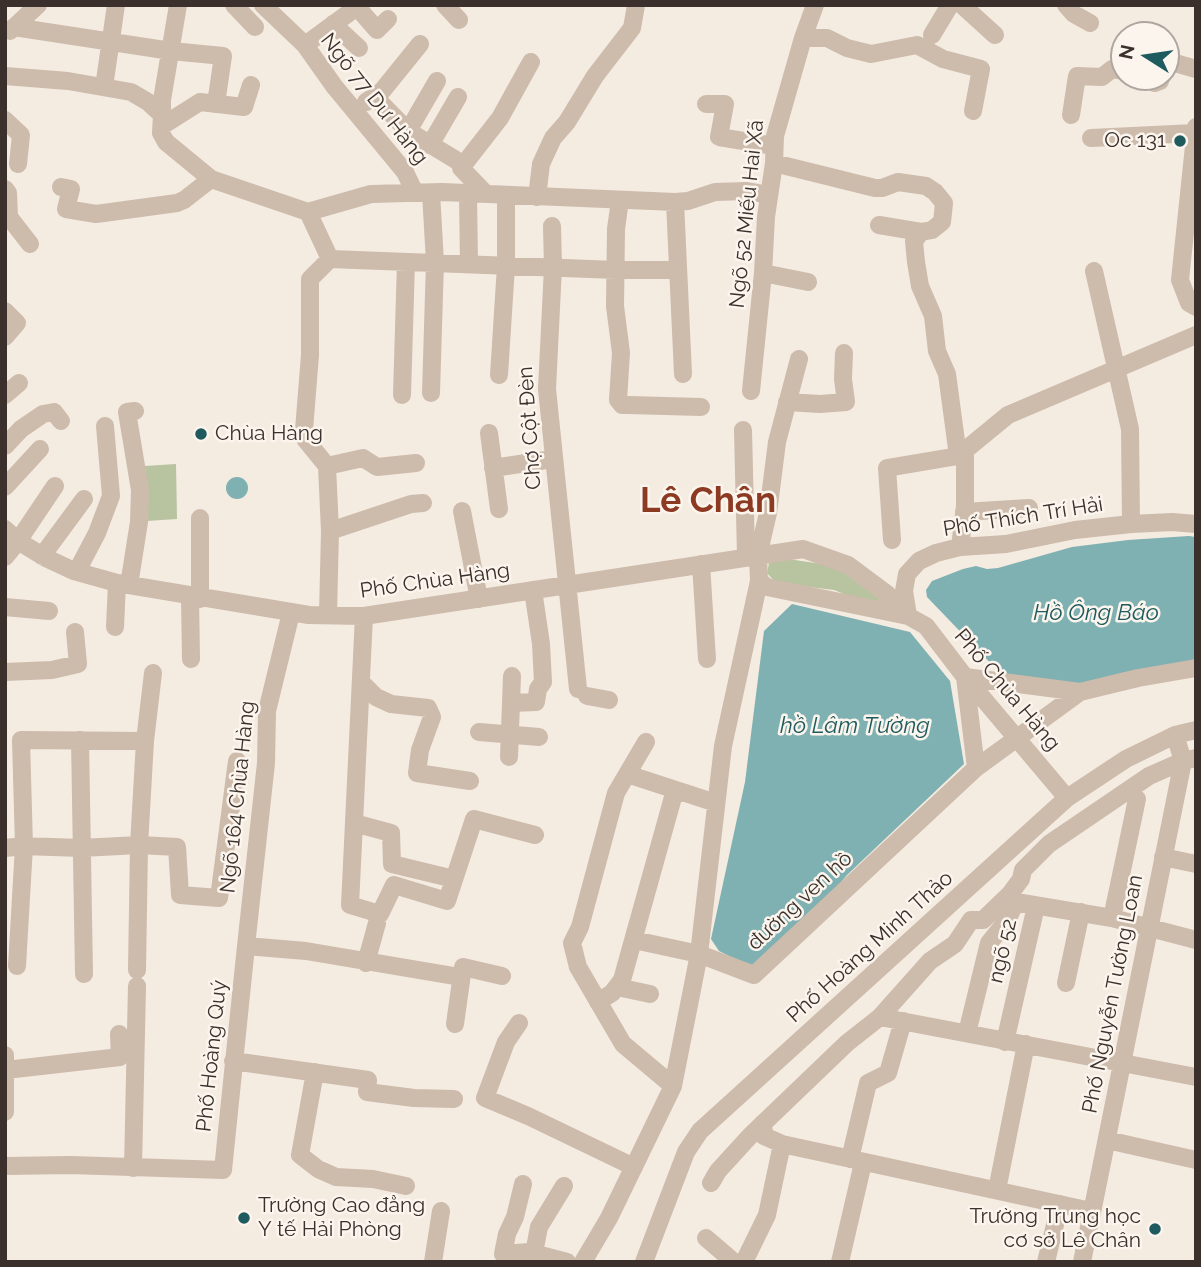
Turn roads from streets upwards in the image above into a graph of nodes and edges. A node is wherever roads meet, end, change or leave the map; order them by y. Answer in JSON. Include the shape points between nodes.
{"nodes":[{"id":1,"x":38,"y":5,"type":"edge"},
{"id":2,"x":116,"y":5,"type":"edge"},
{"id":3,"x":178,"y":5,"type":"edge"},
{"id":4,"x":234,"y":5,"type":"edge"},
{"id":5,"x":263,"y":5,"type":"edge"},
{"id":6,"x":445,"y":5,"type":"edge"},
{"id":7,"x":636,"y":5,"type":"edge"},
{"id":8,"x":816,"y":5,"type":"edge"},
{"id":9,"x":950,"y":5,"type":"edge"},
{"id":10,"x":962,"y":5,"type":"edge"},
{"id":11,"x":1066,"y":5,"type":"edge"},
{"id":12,"x":388,"y":19,"type":"dead end"},
{"id":13,"x":459,"y":20,"type":"dead end"},
{"id":14,"x":1090,"y":23,"type":"dead end"},
{"id":15,"x":333,"y":24,"type":"junction"},
{"id":16,"x":256,"y":27,"type":"dead end"},
{"id":17,"x":10,"y":31,"type":"edge"},
{"id":18,"x":932,"y":35,"type":"dead end"},
{"id":19,"x":995,"y":35,"type":"dead end"},
{"id":20,"x":803,"y":38,"type":"junction"},
{"id":21,"x":110,"y":41,"type":"junction"},
{"id":22,"x":420,"y":44,"type":"dead end"},
{"id":23,"x":305,"y":45,"type":"junction"},
{"id":24,"x":359,"y":48,"type":"dead end"},
{"id":25,"x":170,"y":51,"type":"junction"},
{"id":26,"x":531,"y":62,"type":"dead end"},
{"id":27,"x":1110,"y":70,"type":"edge"},
{"id":28,"x":5,"y":76,"type":"edge"},
{"id":29,"x":437,"y":81,"type":"dead end"},
{"id":30,"x":251,"y":85,"type":"dead end"},
{"id":31,"x":104,"y":87,"type":"junction"},
{"id":32,"x":374,"y":96,"type":"junction"},
{"id":33,"x":457,"y":97,"type":"dead end"},
{"id":34,"x":216,"y":104,"type":"junction"},
{"id":35,"x":706,"y":104,"type":"dead end"},
{"id":36,"x":354,"y":110,"type":"junction"},
{"id":37,"x":973,"y":111,"type":"dead end"},
{"id":38,"x":1071,"y":115,"type":"dead end"},
{"id":39,"x":5,"y":120,"type":"edge"},
{"id":40,"x":162,"y":120,"type":"junction"},
{"id":41,"x":1196,"y":127,"type":"edge"},
{"id":42,"x":408,"y":131,"type":"junction"},
{"id":43,"x":1195,"y":133,"type":"edge"},
{"id":44,"x":1091,"y":138,"type":"dead end"},
{"id":45,"x":430,"y":145,"type":"junction"},
{"id":46,"x":774,"y":154,"type":"junction"},
{"id":47,"x":456,"y":159,"type":"dead end"},
{"id":48,"x":18,"y":164,"type":"dead end"},
{"id":49,"x":1193,"y":168,"type":"edge"},
{"id":50,"x":211,"y":179,"type":"junction"},
{"id":51,"x":61,"y":187,"type":"dead end"},
{"id":52,"x":5,"y":189,"type":"edge"},
{"id":53,"x":423,"y":193,"type":"junction"},
{"id":54,"x":477,"y":194,"type":"junction"},
{"id":55,"x":506,"y":195,"type":"junction"},
{"id":56,"x":769,"y":195,"type":"junction"},
{"id":57,"x":544,"y":197,"type":"junction"},
{"id":58,"x":620,"y":200,"type":"junction"},
{"id":59,"x":675,"y":202,"type":"junction"},
{"id":60,"x":308,"y":212,"type":"junction"},
{"id":61,"x":7,"y":218,"type":"edge"},
{"id":62,"x":878,"y":225,"type":"dead end"},
{"id":63,"x":552,"y":226,"type":"dead end"},
{"id":64,"x":921,"y":232,"type":"junction"},
{"id":65,"x":30,"y":244,"type":"dead end"},
{"id":66,"x":330,"y":259,"type":"junction"},
{"id":67,"x":406,"y":262,"type":"junction"},
{"id":68,"x":435,"y":262,"type":"junction"},
{"id":69,"x":469,"y":264,"type":"junction"},
{"id":70,"x":506,"y":266,"type":"junction"},
{"id":71,"x":553,"y":267,"type":"junction"},
{"id":72,"x":616,"y":270,"type":"junction"},
{"id":73,"x":676,"y":270,"type":"junction"},
{"id":74,"x":1094,"y":271,"type":"dead end"},
{"id":75,"x":763,"y":273,"type":"junction"},
{"id":76,"x":808,"y":282,"type":"dead end"},
{"id":77,"x":1196,"y":307,"type":"edge"},
{"id":78,"x":5,"y":311,"type":"edge"},
{"id":79,"x":1196,"y":335,"type":"edge"},
{"id":80,"x":5,"y":337,"type":"edge"},
{"id":81,"x":844,"y":353,"type":"dead end"},
{"id":82,"x":799,"y":359,"type":"dead end"},
{"id":83,"x":1118,"y":369,"type":"junction"},
{"id":84,"x":683,"y":374,"type":"dead end"},
{"id":85,"x":499,"y":375,"type":"dead end"},
{"id":86,"x":19,"y":383,"type":"dead end"},
{"id":87,"x":751,"y":391,"type":"dead end"},
{"id":88,"x":431,"y":393,"type":"dead end"},
{"id":89,"x":402,"y":395,"type":"dead end"},
{"id":90,"x":5,"y":396,"type":"edge"},
{"id":91,"x":787,"y":402,"type":"junction"},
{"id":92,"x":701,"y":407,"type":"dead end"},
{"id":93,"x":135,"y":411,"type":"dead end"},
{"id":94,"x":61,"y":421,"type":"dead end"},
{"id":95,"x":105,"y":426,"type":"dead end"},
{"id":96,"x":743,"y":430,"type":"dead end"},
{"id":97,"x":489,"y":433,"type":"dead end"},
{"id":98,"x":5,"y":446,"type":"edge"},
{"id":99,"x":40,"y":449,"type":"dead end"},
{"id":100,"x":958,"y":456,"type":"junction"},
{"id":101,"x":553,"y":459,"type":"junction"},
{"id":102,"x":416,"y":463,"type":"dead end"},
{"id":103,"x":327,"y":466,"type":"junction"},
{"id":104,"x":493,"y":468,"type":"junction"},
{"id":105,"x":55,"y":486,"type":"dead end"},
{"id":106,"x":5,"y":487,"type":"edge"},
{"id":107,"x":84,"y":499,"type":"dead end"},
{"id":108,"x":423,"y":502,"type":"dead end"},
{"id":109,"x":1029,"y":508,"type":"dead end"},
{"id":110,"x":499,"y":509,"type":"dead end"},
{"id":111,"x":462,"y":511,"type":"dead end"},
{"id":112,"x":964,"y":512,"type":"junction"},
{"id":113,"x":200,"y":518,"type":"dead end"},
{"id":114,"x":1131,"y":524,"type":"junction"},
{"id":115,"x":1196,"y":524,"type":"edge"},
{"id":116,"x":330,"y":531,"type":"junction"},
{"id":117,"x":12,"y":535,"type":"edge"},
{"id":118,"x":892,"y":540,"type":"dead end"},
{"id":119,"x":960,"y":547,"type":"junction"},
{"id":120,"x":42,"y":556,"type":"junction"},
{"id":121,"x":752,"y":556,"type":"junction"},
{"id":122,"x":5,"y":557,"type":"edge"},
{"id":123,"x":701,"y":564,"type":"junction"},
{"id":124,"x":77,"y":571,"type":"junction"},
{"id":125,"x":759,"y":581,"type":"junction"},
{"id":126,"x":123,"y":584,"type":"junction"},
{"id":127,"x":568,"y":587,"type":"junction"},
{"id":128,"x":533,"y":590,"type":"junction"},
{"id":129,"x":195,"y":598,"type":"junction"},
{"id":130,"x":479,"y":599,"type":"junction"},
{"id":131,"x":5,"y":607,"type":"edge"},
{"id":132,"x":49,"y":611,"type":"dead end"},
{"id":133,"x":291,"y":613,"type":"junction"},
{"id":134,"x":328,"y":615,"type":"junction"},
{"id":135,"x":364,"y":616,"type":"junction"},
{"id":136,"x":908,"y":616,"type":"junction"},
{"id":137,"x":115,"y":627,"type":"dead end"},
{"id":138,"x":75,"y":632,"type":"dead end"},
{"id":139,"x":191,"y":659,"type":"dead end"},
{"id":140,"x":707,"y":659,"type":"dead end"},
{"id":141,"x":1196,"y":668,"type":"edge"},
{"id":142,"x":5,"y":672,"type":"edge"},
{"id":143,"x":153,"y":673,"type":"dead end"},
{"id":144,"x":512,"y":676,"type":"dead end"},
{"id":145,"x":965,"y":677,"type":"junction"},
{"id":146,"x":361,"y":682,"type":"junction"},
{"id":147,"x":1080,"y":692,"type":"junction"},
{"id":148,"x":609,"y":700,"type":"dead end"},
{"id":149,"x":511,"y":703,"type":"junction"},
{"id":150,"x":1196,"y":730,"type":"edge"},
{"id":151,"x":479,"y":732,"type":"dead end"},
{"id":152,"x":511,"y":734,"type":"junction"},
{"id":153,"x":1175,"y":735,"type":"junction"},
{"id":154,"x":1017,"y":736,"type":"junction"},
{"id":155,"x":539,"y":737,"type":"dead end"},
{"id":156,"x":13,"y":740,"type":"edge"},
{"id":157,"x":80,"y":740,"type":"junction"},
{"id":158,"x":145,"y":741,"type":"junction"},
{"id":159,"x":646,"y":742,"type":"dead end"},
{"id":160,"x":509,"y":757,"type":"dead end"},
{"id":161,"x":1189,"y":759,"type":"edge"},
{"id":162,"x":237,"y":761,"type":"dead end"},
{"id":163,"x":975,"y":768,"type":"junction"},
{"id":164,"x":626,"y":774,"type":"junction"},
{"id":165,"x":470,"y":781,"type":"dead end"},
{"id":166,"x":675,"y":790,"type":"junction"},
{"id":167,"x":1067,"y":798,"type":"junction"},
{"id":168,"x":1137,"y":799,"type":"dead end"},
{"id":169,"x":716,"y":803,"type":"junction"},
{"id":170,"x":354,"y":823,"type":"junction"},
{"id":171,"x":535,"y":835,"type":"dead end"},
{"id":172,"x":139,"y":845,"type":"junction"},
{"id":173,"x":24,"y":846,"type":"junction"},
{"id":174,"x":5,"y":848,"type":"edge"},
{"id":175,"x":81,"y":848,"type":"junction"},
{"id":176,"x":1163,"y":858,"type":"junction"},
{"id":177,"x":1196,"y":864,"type":"edge"},
{"id":178,"x":454,"y":879,"type":"junction"},
{"id":179,"x":1013,"y":898,"type":"junction"},
{"id":180,"x":1036,"y":906,"type":"junction"},
{"id":181,"x":1082,"y":912,"type":"junction"},
{"id":182,"x":1112,"y":918,"type":"junction"},
{"id":183,"x":377,"y":923,"type":"dead end"},
{"id":184,"x":1150,"y":927,"type":"junction"},
{"id":185,"x":634,"y":940,"type":"junction"},
{"id":186,"x":1196,"y":940,"type":"edge"},
{"id":187,"x":246,"y":946,"type":"junction"},
{"id":188,"x":699,"y":954,"type":"junction"},
{"id":189,"x":366,"y":963,"type":"junction"},
{"id":190,"x":17,"y":966,"type":"dead end"},
{"id":191,"x":84,"y":974,"type":"dead end"},
{"id":192,"x":502,"y":975,"type":"dead end"},
{"id":193,"x":460,"y":977,"type":"junction"},
{"id":194,"x":1066,"y":983,"type":"dead end"},
{"id":195,"x":617,"y":987,"type":"junction"},
{"id":196,"x":650,"y":994,"type":"dead end"},
{"id":197,"x":598,"y":1003,"type":"junction"},
{"id":198,"x":880,"y":1017,"type":"junction"},
{"id":199,"x":903,"y":1021,"type":"junction"},
{"id":200,"x":519,"y":1023,"type":"dead end"},
{"id":201,"x":455,"y":1024,"type":"dead end"},
{"id":202,"x":967,"y":1033,"type":"junction"},
{"id":203,"x":119,"y":1034,"type":"dead end"},
{"id":204,"x":1005,"y":1042,"type":"junction"},
{"id":205,"x":1026,"y":1044,"type":"junction"},
{"id":206,"x":5,"y":1055,"type":"edge"},
{"id":207,"x":233,"y":1061,"type":"junction"},
{"id":208,"x":1122,"y":1062,"type":"junction"},
{"id":209,"x":6,"y":1070,"type":"edge"},
{"id":210,"x":315,"y":1072,"type":"junction"},
{"id":211,"x":1196,"y":1077,"type":"edge"},
{"id":212,"x":673,"y":1086,"type":"junction"},
{"id":213,"x":454,"y":1099,"type":"dead end"},
{"id":214,"x":5,"y":1112,"type":"edge"},
{"id":215,"x":763,"y":1123,"type":"junction"},
{"id":216,"x":1107,"y":1140,"type":"junction"},
{"id":217,"x":782,"y":1144,"type":"junction"},
{"id":218,"x":1196,"y":1160,"type":"edge"},
{"id":219,"x":857,"y":1161,"type":"junction"},
{"id":220,"x":5,"y":1166,"type":"edge"},
{"id":221,"x":634,"y":1167,"type":"junction"},
{"id":222,"x":133,"y":1168,"type":"junction"},
{"id":223,"x":523,"y":1184,"type":"dead end"},
{"id":224,"x":711,"y":1184,"type":"dead end"},
{"id":225,"x":406,"y":1186,"type":"dead end"},
{"id":226,"x":564,"y":1186,"type":"dead end"},
{"id":227,"x":997,"y":1190,"type":"junction"},
{"id":228,"x":1060,"y":1204,"type":"junction"},
{"id":229,"x":441,"y":1211,"type":"dead end"},
{"id":230,"x":1091,"y":1211,"type":"junction"},
{"id":231,"x":706,"y":1238,"type":"dead end"},
{"id":232,"x":534,"y":1253,"type":"junction"},
{"id":233,"x":433,"y":1262,"type":"edge"},
{"id":234,"x":567,"y":1262,"type":"edge"},
{"id":235,"x":583,"y":1262,"type":"edge"},
{"id":236,"x":645,"y":1262,"type":"edge"},
{"id":237,"x":734,"y":1262,"type":"edge"},
{"id":238,"x":744,"y":1262,"type":"edge"},
{"id":239,"x":840,"y":1262,"type":"edge"},
{"id":240,"x":1046,"y":1262,"type":"edge"},
{"id":241,"x":1082,"y":1262,"type":"edge"}],
"edges":[{"from":1,"to":17,"type":"street"},
{"from":2,"to":21,"type":"street"},
{"from":3,"to":25,"type":"street"},
{"from":4,"to":16,"type":"street"},
{"from":5,"to":23,"type":"street","name":"Ngõ 77 Dư Hàng"},
{"from":6,"to":13,"type":"street"},
{"from":7,"to":57,"type":"street","via":[[632,28],[553,138],[541,164]]},
{"from":8,"to":20,"type":"street","name":"Ngõ 52 Miếu Hai Xã"},
{"from":9,"to":18,"type":"street"},
{"from":10,"to":19,"type":"street"},
{"from":11,"to":14,"type":"street"},
{"from":12,"to":15,"type":"street","via":[[377,30],[357,7]]},
{"from":15,"to":23,"type":"street"},
{"from":15,"to":24,"type":"street"},
{"from":17,"to":21,"type":"street"},
{"from":20,"to":37,"type":"street","via":[[827,38],[871,54],[917,45],[943,59],[981,69]]},
{"from":20,"to":46,"type":"street","name":"Ngõ 52 Miếu Hai Xã","via":[[777,127]]},
{"from":21,"to":25,"type":"street"},
{"from":21,"to":31,"type":"street"},
{"from":22,"to":32,"type":"street"},
{"from":23,"to":36,"type":"street","name":"Ngõ 77 Dư Hàng"},
{"from":25,"to":34,"type":"street","via":[[223,56]]},
{"from":25,"to":40,"type":"street"},
{"from":26,"to":54,"type":"street","via":[[500,118],[461,168]]},
{"from":27,"to":38,"type":"street","via":[[1101,77],[1077,76]]},
{"from":28,"to":31,"type":"street"},
{"from":29,"to":42,"type":"street"},
{"from":30,"to":34,"type":"street","via":[[244,107]]},
{"from":31,"to":40,"type":"street","via":[[131,92],[148,102]]},
{"from":32,"to":36,"type":"street"},
{"from":32,"to":42,"type":"street"},
{"from":33,"to":45,"type":"street"},
{"from":34,"to":40,"type":"street","via":[[200,102]]},
{"from":35,"to":46,"type":"street","via":[[725,104],[719,137]]},
{"from":36,"to":53,"type":"street","name":"Ngõ 77 Dư Hàng"},
{"from":39,"to":48,"type":"street","via":[[21,135]]},
{"from":40,"to":50,"type":"street","via":[[166,142]]},
{"from":41,"to":43,"type":"street"},
{"from":42,"to":45,"type":"street"},
{"from":43,"to":44,"type":"street"},
{"from":43,"to":49,"type":"street"},
{"from":45,"to":47,"type":"street"},
{"from":46,"to":56,"type":"street","name":"Ngõ 52 Miếu Hai Xã"},
{"from":46,"to":64,"type":"street","via":[[875,188],[898,182],[926,186],[944,203],[942,222]]},
{"from":49,"to":77,"type":"street","via":[[1180,280],[1189,303]]},
{"from":50,"to":51,"type":"street","via":[[177,203],[96,214],[66,209],[71,189]]},
{"from":50,"to":60,"type":"street"},
{"from":52,"to":61,"type":"street"},
{"from":53,"to":54,"type":"street"},
{"from":53,"to":60,"type":"street","via":[[371,194]]},
{"from":53,"to":68,"type":"street"},
{"from":54,"to":55,"type":"street"},
{"from":54,"to":69,"type":"street"},
{"from":55,"to":57,"type":"street"},
{"from":55,"to":70,"type":"street"},
{"from":56,"to":59,"type":"street","via":[[715,192]]},
{"from":56,"to":75,"type":"street","name":"Ngõ 52 Miếu Hai Xã"},
{"from":57,"to":58,"type":"street"},
{"from":58,"to":59,"type":"street"},
{"from":58,"to":72,"type":"street"},
{"from":59,"to":73,"type":"street"},
{"from":60,"to":66,"type":"street"},
{"from":61,"to":65,"type":"street"},
{"from":62,"to":64,"type":"street"},
{"from":63,"to":71,"type":"street","name":"Chợ Cột Đèn"},
{"from":64,"to":100,"type":"street","via":[[914,241],[916,262],[933,316],[937,351],[947,374]]},
{"from":66,"to":67,"type":"street"},
{"from":66,"to":103,"type":"street","via":[[310,279],[304,430],[305,439]]},
{"from":67,"to":68,"type":"street"},
{"from":67,"to":89,"type":"street"},
{"from":68,"to":69,"type":"street"},
{"from":68,"to":88,"type":"street"},
{"from":69,"to":70,"type":"street"},
{"from":70,"to":71,"type":"street"},
{"from":70,"to":85,"type":"street"},
{"from":71,"to":72,"type":"street"},
{"from":71,"to":101,"type":"street","name":"Chợ Cột Đèn","via":[[547,389]]},
{"from":72,"to":73,"type":"street"},
{"from":72,"to":92,"type":"street","via":[[621,353],[618,400],[622,405]]},
{"from":73,"to":84,"type":"street"},
{"from":74,"to":83,"type":"street"},
{"from":75,"to":76,"type":"street"},
{"from":75,"to":87,"type":"street","name":"Ngõ 52 Miếu Hai Xã"},
{"from":78,"to":80,"type":"street","via":[[17,323]]},
{"from":79,"to":83,"type":"street"},
{"from":81,"to":91,"type":"street","via":[[846,402]]},
{"from":82,"to":91,"type":"street"},
{"from":83,"to":100,"type":"street","via":[[1008,415]]},
{"from":83,"to":114,"type":"street","via":[[1130,429]]},
{"from":86,"to":90,"type":"street"},
{"from":91,"to":121,"type":"street","via":[[768,513]]},
{"from":93,"to":126,"type":"street","via":[[127,412],[140,490],[139,523]]},
{"from":94,"to":98,"type":"street","via":[[54,412],[43,414]]},
{"from":95,"to":124,"type":"street","via":[[111,496]]},
{"from":96,"to":121,"type":"street"},
{"from":97,"to":104,"type":"street"},
{"from":99,"to":106,"type":"street"},
{"from":100,"to":112,"type":"street","via":[[965,456]]},
{"from":100,"to":118,"type":"street","via":[[887,468]]},
{"from":101,"to":104,"type":"street"},
{"from":101,"to":127,"type":"street","name":"Chợ Cột Đèn"},
{"from":102,"to":103,"type":"street","via":[[377,467],[363,458]]},
{"from":103,"to":116,"type":"street"},
{"from":104,"to":110,"type":"street"},
{"from":105,"to":117,"type":"street"},
{"from":107,"to":120,"type":"street"},
{"from":108,"to":116,"type":"street"},
{"from":109,"to":112,"type":"street"},
{"from":111,"to":130,"type":"street"},
{"from":112,"to":119,"type":"street"},
{"from":113,"to":129,"type":"street"},
{"from":114,"to":115,"type":"street","name":"Phố Thích Trí Hải"},
{"from":114,"to":119,"type":"street","name":"Phố Thích Trí Hải"},
{"from":116,"to":134,"type":"street"},
{"from":117,"to":120,"type":"street","name":"Phố Chùa Hàng"},
{"from":117,"to":122,"type":"street"},
{"from":119,"to":136,"type":"street","name":"Phố Thích Trí Hải","via":[[919,561],[907,574]]},
{"from":120,"to":124,"type":"street","name":"Phố Chùa Hàng"},
{"from":121,"to":123,"type":"street","name":"Phố Chùa Hàng"},
{"from":121,"to":125,"type":"street"},
{"from":121,"to":136,"type":"street","name":"Phố Chùa Hàng","via":[[803,549],[815,552],[848,565]]},
{"from":123,"to":127,"type":"street","name":"Phố Chùa Hàng"},
{"from":123,"to":140,"type":"street"},
{"from":124,"to":126,"type":"street","name":"Phố Chùa Hàng"},
{"from":125,"to":136,"type":"street","name":"Phố Chùa Hàng","via":[[767,587]]},
{"from":125,"to":169,"type":"street","via":[[723,746]]},
{"from":126,"to":129,"type":"street","name":"Phố Chùa Hàng"},
{"from":126,"to":137,"type":"street"},
{"from":127,"to":128,"type":"street","name":"Phố Chùa Hàng"},
{"from":127,"to":148,"type":"street","name":"Chợ Cột Đèn","via":[[582,692]]},
{"from":128,"to":130,"type":"street","name":"Phố Chùa Hàng"},
{"from":128,"to":149,"type":"street","via":[[543,681],[536,702]]},
{"from":129,"to":133,"type":"street","name":"Phố Chùa Hàng"},
{"from":129,"to":139,"type":"street"},
{"from":130,"to":135,"type":"street","name":"Phố Chùa Hàng"},
{"from":131,"to":132,"type":"street"},
{"from":133,"to":134,"type":"street","name":"Phố Chùa Hàng"},
{"from":133,"to":187,"type":"street","name":"Ngõ 164 Chùa Hàng","via":[[267,711],[267,763]]},
{"from":134,"to":135,"type":"street","name":"Phố Chùa Hàng"},
{"from":135,"to":146,"type":"street"},
{"from":136,"to":145,"type":"street","name":"Phố Chùa Hàng","via":[[926,626]]},
{"from":138,"to":142,"type":"street","via":[[78,664]]},
{"from":141,"to":147,"type":"street"},
{"from":143,"to":158,"type":"street"},
{"from":144,"to":149,"type":"street"},
{"from":145,"to":147,"type":"street"},
{"from":145,"to":154,"type":"street","name":"Phố Chùa Hàng"},
{"from":145,"to":163,"type":"street"},
{"from":146,"to":165,"type":"street","via":[[391,704],[428,708],[432,717],[417,773]]},
{"from":146,"to":170,"type":"street"},
{"from":147,"to":154,"type":"street"},
{"from":149,"to":152,"type":"street"},
{"from":150,"to":153,"type":"street","name":"Phố Hoàng Minh Thảo"},
{"from":151,"to":152,"type":"street"},
{"from":152,"to":155,"type":"street"},
{"from":152,"to":160,"type":"street"},
{"from":153,"to":161,"type":"street","name":"Phố Nguyễn Tường Loan"},
{"from":153,"to":167,"type":"street","name":"Phố Hoàng Minh Thảo","via":[[1126,759]]},
{"from":154,"to":163,"type":"street"},
{"from":154,"to":167,"type":"street","name":"Phố Chùa Hàng"},
{"from":156,"to":157,"type":"street"},
{"from":156,"to":173,"type":"street"},
{"from":157,"to":158,"type":"street"},
{"from":157,"to":175,"type":"street"},
{"from":158,"to":172,"type":"street"},
{"from":159,"to":164,"type":"street"},
{"from":161,"to":176,"type":"street","name":"Phố Nguyễn Tường Loan"},
{"from":161,"to":179,"type":"street","via":[[1149,776],[1049,844],[1023,870]]},
{"from":162,"to":172,"type":"street","via":[[219,898],[180,895],[177,847]]},
{"from":163,"to":188,"type":"street","name":"đường ven hồ","via":[[754,975]]},
{"from":164,"to":166,"type":"street"},
{"from":164,"to":197,"type":"street","via":[[616,793],[572,943],[578,967]]},
{"from":166,"to":169,"type":"street"},
{"from":166,"to":185,"type":"street"},
{"from":167,"to":236,"type":"street","name":"Phố Hoàng Minh Thảo","via":[[700,1131],[686,1152]]},
{"from":168,"to":182,"type":"street"},
{"from":169,"to":188,"type":"street"},
{"from":170,"to":178,"type":"street","via":[[391,833],[392,864]]},
{"from":170,"to":178,"type":"street","via":[[349,905],[380,914],[394,885],[447,901]]},
{"from":171,"to":178,"type":"street","via":[[474,819]]},
{"from":172,"to":175,"type":"street"},
{"from":172,"to":222,"type":"street"},
{"from":173,"to":174,"type":"street"},
{"from":173,"to":175,"type":"street"},
{"from":173,"to":190,"type":"street"},
{"from":175,"to":191,"type":"street"},
{"from":176,"to":177,"type":"street"},
{"from":176,"to":184,"type":"street","name":"Phố Nguyễn Tường Loan"},
{"from":179,"to":180,"type":"street"},
{"from":179,"to":198,"type":"street","via":[[983,920],[971,920],[955,944],[930,961]]},
{"from":179,"to":202,"type":"street","via":[[1006,922],[989,943]]},
{"from":180,"to":181,"type":"street","name":"ngõ 52"},
{"from":180,"to":204,"type":"street","name":"ngõ 52"},
{"from":181,"to":182,"type":"street","name":"ngõ 52"},
{"from":181,"to":194,"type":"street"},
{"from":182,"to":184,"type":"street","name":"ngõ 52"},
{"from":183,"to":189,"type":"street"},
{"from":184,"to":186,"type":"street","name":"ngõ 52"},
{"from":184,"to":208,"type":"street","name":"Phố Nguyễn Tường Loan"},
{"from":185,"to":188,"type":"street"},
{"from":185,"to":195,"type":"street"},
{"from":187,"to":189,"type":"street"},
{"from":187,"to":207,"type":"street","name":"Phố Hoàng Quý"},
{"from":188,"to":212,"type":"street"},
{"from":189,"to":193,"type":"street"},
{"from":192,"to":193,"type":"street","via":[[463,967]]},
{"from":193,"to":201,"type":"street"},
{"from":195,"to":196,"type":"street"},
{"from":195,"to":197,"type":"street"},
{"from":197,"to":212,"type":"street","via":[[623,1044]]},
{"from":198,"to":199,"type":"street"},
{"from":198,"to":215,"type":"street","via":[[846,1043]]},
{"from":199,"to":202,"type":"street"},
{"from":199,"to":219,"type":"street","via":[[888,1073],[868,1083]]},
{"from":200,"to":221,"type":"street","via":[[506,1042],[485,1098]]},
{"from":202,"to":204,"type":"street"},
{"from":203,"to":209,"type":"street","via":[[120,1057]]},
{"from":204,"to":205,"type":"street"},
{"from":205,"to":208,"type":"street"},
{"from":205,"to":227,"type":"street"},
{"from":206,"to":209,"type":"street"},
{"from":207,"to":210,"type":"street"},
{"from":207,"to":222,"type":"street","name":"Phố Hoàng Quý","via":[[223,1170]]},
{"from":208,"to":211,"type":"street"},
{"from":208,"to":216,"type":"street","name":"Phố Nguyễn Tường Loan"},
{"from":209,"to":214,"type":"street"},
{"from":210,"to":213,"type":"street","via":[[368,1080],[366,1092]]},
{"from":210,"to":225,"type":"street","via":[[300,1155],[336,1177]]},
{"from":212,"to":221,"type":"street"},
{"from":215,"to":217,"type":"street","via":[[764,1136]]},
{"from":215,"to":224,"type":"street","via":[[725,1162]]},
{"from":216,"to":218,"type":"street"},
{"from":216,"to":230,"type":"street","name":"Phố Nguyễn Tường Loan"},
{"from":217,"to":219,"type":"street"},
{"from":217,"to":238,"type":"street","via":[[767,1215]]},
{"from":219,"to":227,"type":"street"},
{"from":219,"to":239,"type":"street"},
{"from":220,"to":222,"type":"street","name":"Phố Hoàng Quý"},
{"from":221,"to":235,"type":"street"},
{"from":223,"to":232,"type":"street","via":[[503,1254]]},
{"from":226,"to":232,"type":"street","via":[[539,1227]]},
{"from":227,"to":228,"type":"street"},
{"from":228,"to":230,"type":"street"},
{"from":228,"to":240,"type":"street"},
{"from":229,"to":233,"type":"street"},
{"from":230,"to":241,"type":"street","name":"Phố Nguyễn Tường Loan"},
{"from":231,"to":237,"type":"street"},
{"from":232,"to":234,"type":"street"}]}
